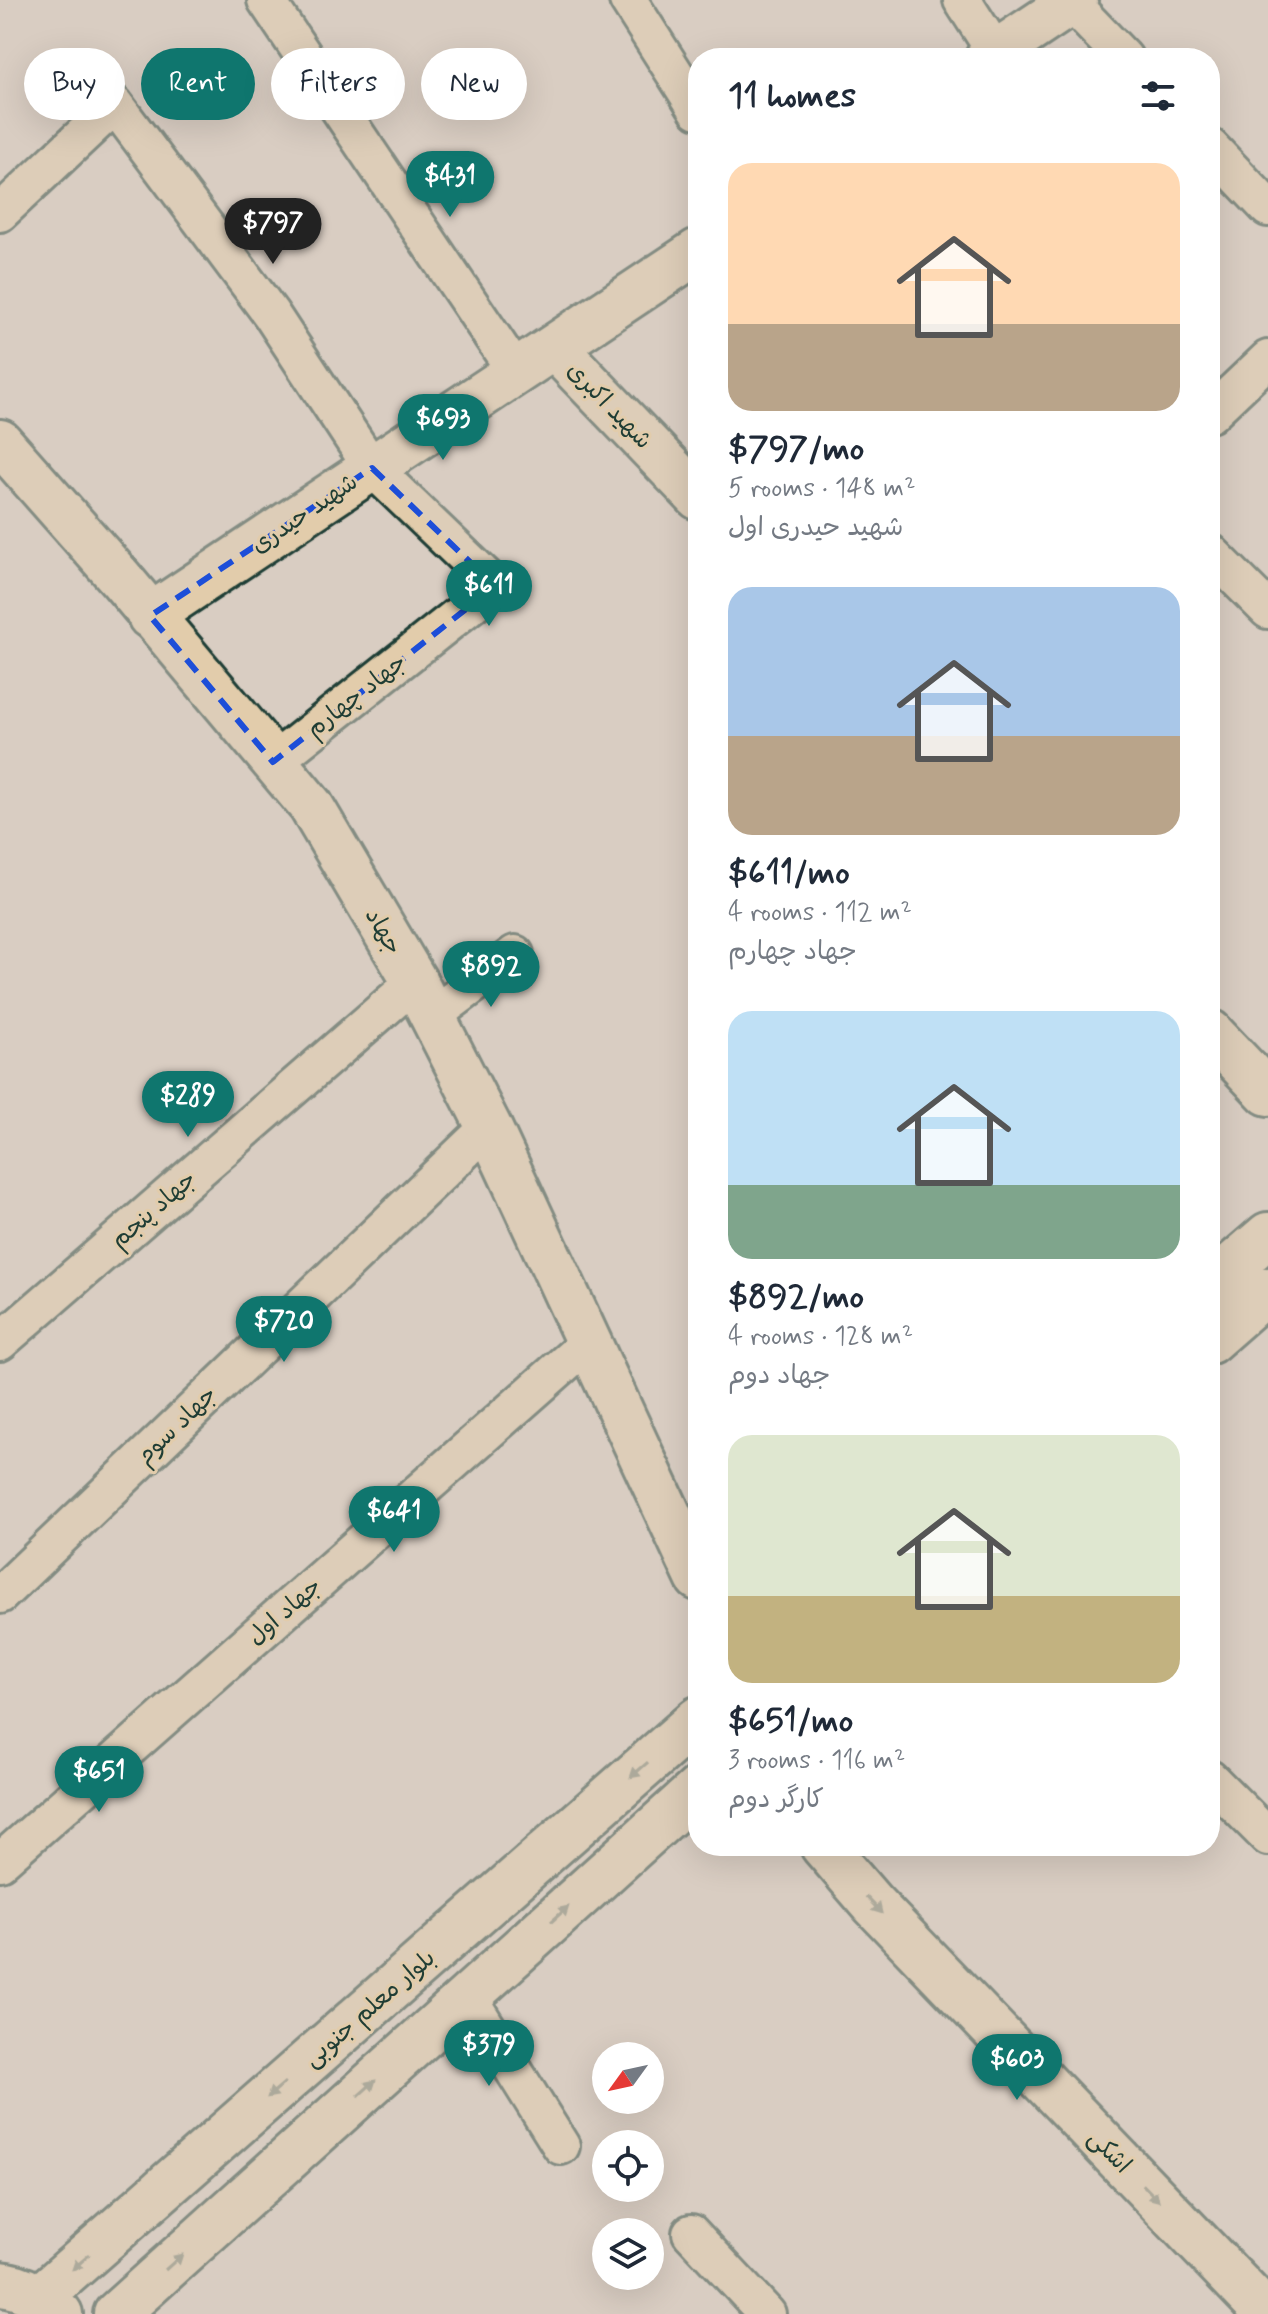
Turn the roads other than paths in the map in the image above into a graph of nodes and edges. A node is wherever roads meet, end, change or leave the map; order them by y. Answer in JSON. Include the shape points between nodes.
{"nodes":[{"id":1,"x":266,"y":0,"type":"edge"},
{"id":2,"x":628,"y":0,"type":"edge"},
{"id":3,"x":962,"y":0,"type":"edge"},
{"id":4,"x":1073,"y":1,"type":"edge"},
{"id":5,"x":988,"y":48,"type":"edge"},
{"id":6,"x":1004,"y":48,"type":"edge"},
{"id":7,"x":1115,"y":48,"type":"edge"},
{"id":8,"x":688,"y":94,"type":"edge"},
{"id":9,"x":1220,"y":158,"type":"edge"},
{"id":10,"x":1268,"y":208,"type":"edge"},
{"id":11,"x":0,"y":213,"type":"edge"},
{"id":12,"x":688,"y":258,"type":"edge"},
{"id":13,"x":554,"y":347,"type":"junction"},
{"id":14,"x":1268,"y":359,"type":"edge"},
{"id":15,"x":516,"y":372,"type":"junction"},
{"id":16,"x":1220,"y":405,"type":"edge"},
{"id":17,"x":3,"y":451,"type":"edge"},
{"id":18,"x":372,"y":468,"type":"junction"},
{"id":19,"x":688,"y":487,"type":"edge"},
{"id":20,"x":1220,"y":562,"type":"edge"},
{"id":21,"x":1268,"y":610,"type":"edge"},
{"id":22,"x":150,"y":616,"type":"junction"},
{"id":23,"x":273,"y":762,"type":"junction"},
{"id":24,"x":515,"y":954,"type":"dead end"},
{"id":25,"x":423,"y":999,"type":"junction"},
{"id":26,"x":1220,"y":1043,"type":"edge"},
{"id":27,"x":1268,"y":1093,"type":"edge"},
{"id":28,"x":489,"y":1127,"type":"junction"},
{"id":29,"x":1268,"y":1235,"type":"edge"},
{"id":30,"x":1220,"y":1276,"type":"edge"},
{"id":31,"x":1268,"y":1290,"type":"edge"},
{"id":32,"x":1220,"y":1332,"type":"edge"},
{"id":33,"x":0,"y":1342,"type":"edge"},
{"id":34,"x":589,"y":1342,"type":"junction"},
{"id":35,"x":688,"y":1556,"type":"edge"},
{"id":36,"x":0,"y":1595,"type":"edge"},
{"id":37,"x":688,"y":1728,"type":"edge"},
{"id":38,"x":1220,"y":1789,"type":"edge"},
{"id":39,"x":688,"y":1798,"type":"edge"},
{"id":40,"x":1268,"y":1837,"type":"edge"},
{"id":41,"x":832,"y":1856,"type":"edge"},
{"id":42,"x":0,"y":1862,"type":"edge"},
{"id":43,"x":468,"y":1997,"type":"junction"},
{"id":44,"x":561,"y":2146,"type":"dead end"},
{"id":45,"x":691,"y":2233,"type":"dead end"},
{"id":46,"x":33,"y":2298,"type":"edge"},
{"id":47,"x":116,"y":2314,"type":"edge"},
{"id":48,"x":767,"y":2314,"type":"edge"},
{"id":49,"x":1267,"y":2314,"type":"edge"}],
"edges":[{"from":1,"to":15,"type":"street"},
{"from":2,"to":8,"type":"street"},
{"from":3,"to":5,"type":"street"},
{"from":4,"to":6,"type":"main road"},
{"from":4,"to":7,"type":"street"},
{"from":9,"to":10,"type":"street"},
{"from":11,"to":18,"type":"street","via":[[115,105],[271,314]]},
{"from":12,"to":13,"type":"main road","name":"شهید حیدری"},
{"from":13,"to":15,"type":"main road","name":"شهید حیدری"},
{"from":13,"to":19,"type":"main road","name":"شهید اکبری"},
{"from":14,"to":16,"type":"street"},
{"from":15,"to":18,"type":"main road","name":"شهید حیدری"},
{"from":17,"to":22,"type":"main road","name":"جهاد"},
{"from":18,"to":22,"type":"main road","name":"شهید حیدری"},
{"from":18,"to":23,"type":"street","name":"جهاد چهارم","via":[[495,586]]},
{"from":20,"to":21,"type":"street"},
{"from":22,"to":23,"type":"main road","name":"جهاد"},
{"from":23,"to":25,"type":"main road","name":"جهاد","via":[[311,806]]},
{"from":24,"to":25,"type":"street","name":"جهاد پنجم"},
{"from":25,"to":28,"type":"main road","name":"جهاد"},
{"from":25,"to":33,"type":"street","name":"جهاد پنجم"},
{"from":26,"to":27,"type":"main road"},
{"from":28,"to":34,"type":"main road","name":"جهاد"},
{"from":28,"to":36,"type":"street","name":"جهاد سوم"},
{"from":29,"to":30,"type":"main road"},
{"from":31,"to":32,"type":"main road"},
{"from":34,"to":35,"type":"main road","name":"جهاد"},
{"from":34,"to":42,"type":"street","name":"جهاد اول"},
{"from":37,"to":46,"type":"main road","name":"بلوار معلم جنوبی","one_way":true},
{"from":38,"to":40,"type":"street"},
{"from":43,"to":39,"type":"main road","one_way":true},
{"from":41,"to":49,"type":"main road","name":"اشکی","one_way":true},
{"from":43,"to":44,"type":"street"},
{"from":47,"to":43,"type":"main road","one_way":true},
{"from":45,"to":48,"type":"street"}]}
